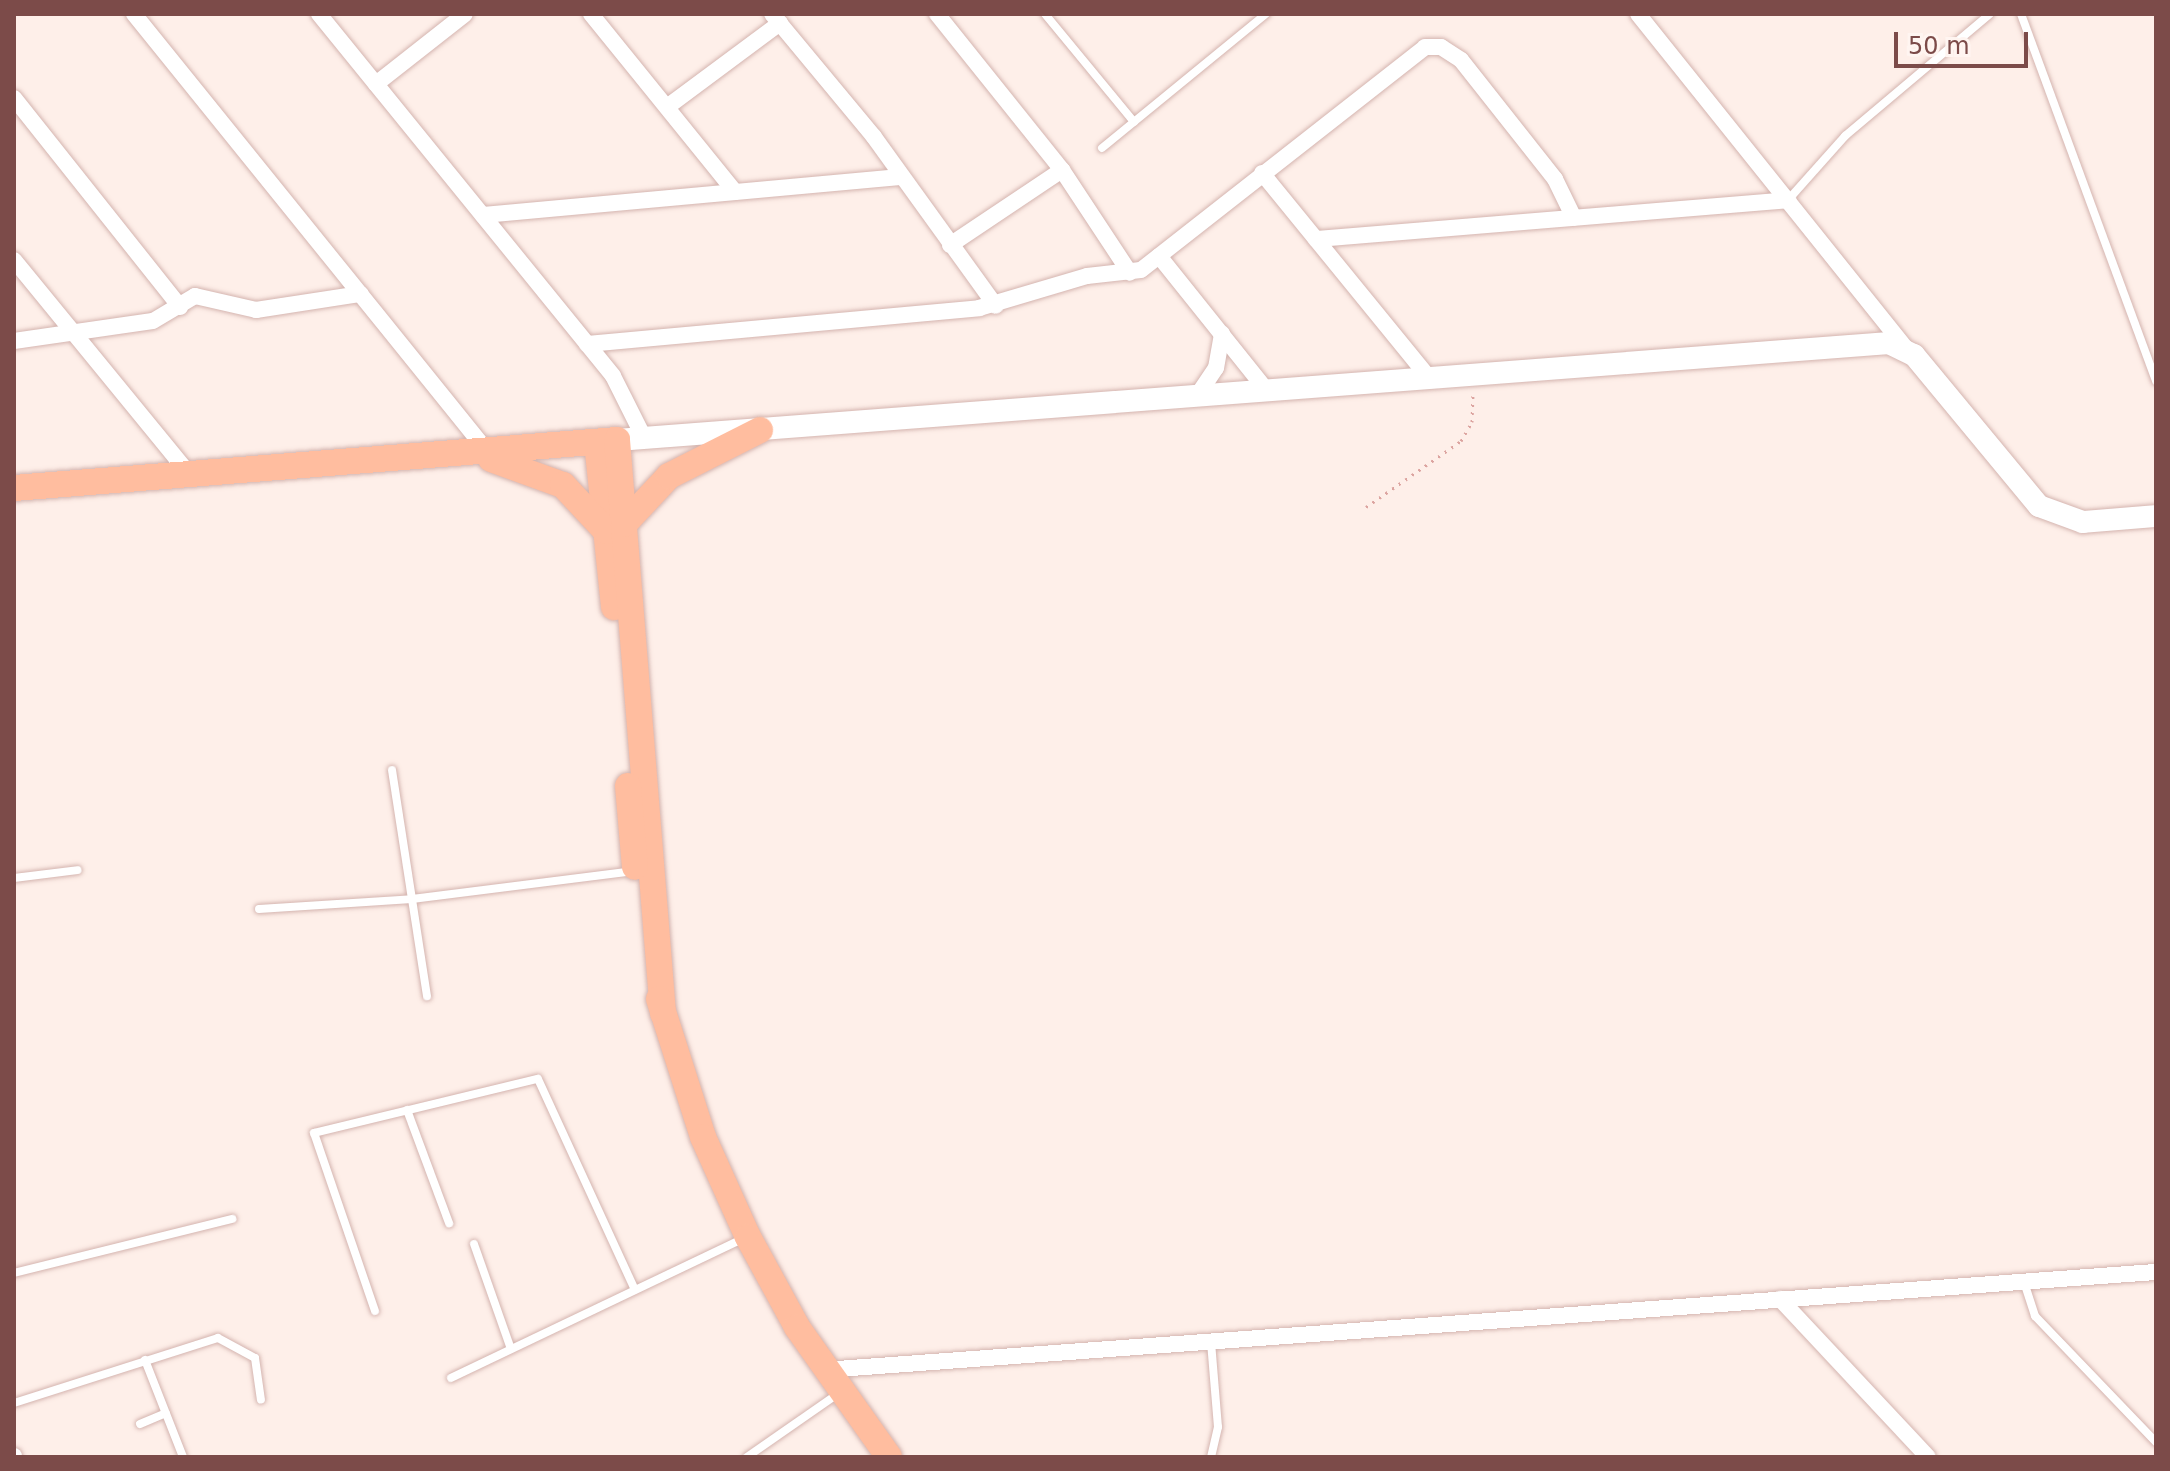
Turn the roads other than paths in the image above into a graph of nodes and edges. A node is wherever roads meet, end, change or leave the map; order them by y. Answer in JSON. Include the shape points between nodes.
{"nodes":[{"id":1,"x":134,"y":14,"type":"edge"},
{"id":2,"x":319,"y":14,"type":"edge"},
{"id":3,"x":465,"y":14,"type":"edge"},
{"id":4,"x":591,"y":14,"type":"edge"},
{"id":5,"x":937,"y":14,"type":"edge"},
{"id":6,"x":1045,"y":14,"type":"edge"},
{"id":7,"x":1266,"y":14,"type":"edge"},
{"id":8,"x":1638,"y":14,"type":"edge"},
{"id":9,"x":1990,"y":14,"type":"edge"},
{"id":10,"x":2021,"y":14,"type":"edge"},
{"id":11,"x":776,"y":18,"type":"edge"},
{"id":12,"x":376,"y":84,"type":"junction"},
{"id":13,"x":14,"y":98,"type":"edge"},
{"id":14,"x":667,"y":107,"type":"junction"},
{"id":15,"x":1134,"y":122,"type":"junction"},
{"id":16,"x":1102,"y":148,"type":"dead end"},
{"id":17,"x":1062,"y":170,"type":"junction"},
{"id":18,"x":1262,"y":173,"type":"junction"},
{"id":19,"x":900,"y":177,"type":"junction"},
{"id":20,"x":735,"y":192,"type":"junction"},
{"id":21,"x":1788,"y":200,"type":"junction"},
{"id":22,"x":483,"y":215,"type":"junction"},
{"id":23,"x":1574,"y":218,"type":"junction"},
{"id":24,"x":1316,"y":239,"type":"junction"},
{"id":25,"x":950,"y":245,"type":"junction"},
{"id":26,"x":1159,"y":256,"type":"junction"},
{"id":27,"x":14,"y":260,"type":"edge"},
{"id":28,"x":1130,"y":273,"type":"junction"},
{"id":29,"x":361,"y":294,"type":"junction"},
{"id":30,"x":996,"y":306,"type":"junction"},
{"id":31,"x":180,"y":307,"type":"junction"},
{"id":32,"x":1222,"y":334,"type":"junction"},
{"id":33,"x":76,"y":335,"type":"junction"},
{"id":34,"x":14,"y":341,"type":"edge"},
{"id":35,"x":587,"y":344,"type":"junction"},
{"id":36,"x":1906,"y":349,"type":"junction"},
{"id":37,"x":1429,"y":378,"type":"junction"},
{"id":38,"x":2156,"y":381,"type":"edge"},
{"id":39,"x":1267,"y":391,"type":"junction"},
{"id":40,"x":1197,"y":396,"type":"junction"},
{"id":41,"x":760,"y":430,"type":"junction"},
{"id":42,"x":644,"y":438,"type":"junction"},
{"id":43,"x":607,"y":441,"type":"junction"},
{"id":44,"x":487,"y":451,"type":"junction"},
{"id":45,"x":460,"y":453,"type":"junction"},
{"id":46,"x":190,"y":475,"type":"junction"},
{"id":47,"x":14,"y":488,"type":"edge"},
{"id":48,"x":2156,"y":516,"type":"edge"},
{"id":49,"x":615,"y":528,"type":"junction"},
{"id":50,"x":392,"y":770,"type":"dead end"},
{"id":51,"x":78,"y":870,"type":"dead end"},
{"id":52,"x":635,"y":871,"type":"junction"},
{"id":53,"x":14,"y":878,"type":"edge"},
{"id":54,"x":412,"y":899,"type":"junction"},
{"id":55,"x":259,"y":909,"type":"dead end"},
{"id":56,"x":427,"y":996,"type":"dead end"},
{"id":57,"x":663,"y":1013,"type":"junction"},
{"id":58,"x":407,"y":1110,"type":"junction"},
{"id":59,"x":232,"y":1219,"type":"dead end"},
{"id":60,"x":449,"y":1223,"type":"dead end"},
{"id":61,"x":748,"y":1237,"type":"junction"},
{"id":62,"x":474,"y":1244,"type":"dead end"},
{"id":63,"x":2156,"y":1272,"type":"edge"},
{"id":64,"x":14,"y":1273,"type":"edge"},
{"id":65,"x":2024,"y":1282,"type":"junction"},
{"id":66,"x":634,"y":1288,"type":"junction"},
{"id":67,"x":1780,"y":1299,"type":"junction"},
{"id":68,"x":375,"y":1311,"type":"dead end"},
{"id":69,"x":1211,"y":1342,"type":"junction"},
{"id":70,"x":511,"y":1349,"type":"junction"},
{"id":71,"x":145,"y":1360,"type":"junction"},
{"id":72,"x":824,"y":1370,"type":"junction"},
{"id":73,"x":451,"y":1378,"type":"dead end"},
{"id":74,"x":839,"y":1393,"type":"junction"},
{"id":75,"x":261,"y":1400,"type":"dead end"},
{"id":76,"x":14,"y":1403,"type":"edge"},
{"id":77,"x":166,"y":1413,"type":"junction"},
{"id":78,"x":140,"y":1424,"type":"dead end"},
{"id":79,"x":2156,"y":1442,"type":"edge"},
{"id":80,"x":183,"y":1457,"type":"edge"},
{"id":81,"x":747,"y":1457,"type":"edge"},
{"id":82,"x":889,"y":1457,"type":"edge"},
{"id":83,"x":1211,"y":1457,"type":"edge"},
{"id":84,"x":1928,"y":1457,"type":"edge"}],
"edges":[{"from":1,"to":29,"type":"street"},
{"from":2,"to":12,"type":"street"},
{"from":3,"to":12,"type":"street"},
{"from":4,"to":14,"type":"street"},
{"from":5,"to":17,"type":"street"},
{"from":6,"to":15,"type":"lane"},
{"from":7,"to":15,"type":"lane"},
{"from":8,"to":21,"type":"street"},
{"from":9,"to":21,"type":"lane","via":[[1845,136]]},
{"from":10,"to":38,"type":"lane"},
{"from":11,"to":14,"type":"street"},
{"from":11,"to":19,"type":"street"},
{"from":12,"to":22,"type":"street"},
{"from":13,"to":31,"type":"street"},
{"from":14,"to":20,"type":"street"},
{"from":15,"to":16,"type":"lane"},
{"from":17,"to":25,"type":"street"},
{"from":17,"to":28,"type":"street"},
{"from":18,"to":23,"type":"street","via":[[1410,54],[1433,46],[1461,60],[1555,179]]},
{"from":18,"to":24,"type":"street"},
{"from":18,"to":26,"type":"street"},
{"from":19,"to":20,"type":"street"},
{"from":19,"to":25,"type":"street"},
{"from":20,"to":22,"type":"street"},
{"from":21,"to":23,"type":"street"},
{"from":21,"to":36,"type":"street"},
{"from":22,"to":35,"type":"street"},
{"from":23,"to":24,"type":"street"},
{"from":24,"to":37,"type":"street"},
{"from":25,"to":30,"type":"street"},
{"from":26,"to":28,"type":"street"},
{"from":26,"to":32,"type":"street"},
{"from":27,"to":33,"type":"street"},
{"from":28,"to":30,"type":"street","via":[[1087,276]]},
{"from":29,"to":31,"type":"street","via":[[256,310],[206,294]]},
{"from":29,"to":44,"type":"street"},
{"from":30,"to":35,"type":"street"},
{"from":31,"to":33,"type":"street","via":[[153,321]]},
{"from":32,"to":39,"type":"street"},
{"from":32,"to":40,"type":"street","via":[[1216,368]]},
{"from":33,"to":34,"type":"street"},
{"from":33,"to":46,"type":"street"},
{"from":35,"to":42,"type":"street","via":[[626,395]]},
{"from":36,"to":37,"type":"main road","via":[[1880,343]]},
{"from":36,"to":48,"type":"main road","via":[[2039,506],[2083,522]]},
{"from":37,"to":39,"type":"main road"},
{"from":39,"to":40,"type":"main road"},
{"from":40,"to":41,"type":"main road"},
{"from":41,"to":42,"type":"main road"},
{"from":41,"to":49,"type":"main road","via":[[676,471]]},
{"from":42,"to":43,"type":"main road"},
{"from":43,"to":44,"type":"main road"},
{"from":43,"to":49,"type":"main road"},
{"from":44,"to":45,"type":"main road"},
{"from":45,"to":46,"type":"main road"},
{"from":45,"to":49,"type":"main road","via":[[550,477]]},
{"from":46,"to":47,"type":"main road"},
{"from":49,"to":52,"type":"main road"},
{"from":49,"to":57,"type":"main road"},
{"from":50,"to":54,"type":"lane"},
{"from":51,"to":53,"type":"lane"},
{"from":52,"to":54,"type":"lane"},
{"from":52,"to":57,"type":"main road","via":[[643,943]]},
{"from":54,"to":55,"type":"lane"},
{"from":54,"to":56,"type":"lane"},
{"from":57,"to":61,"type":"main road","via":[[703,1137]]},
{"from":58,"to":60,"type":"lane"},
{"from":58,"to":66,"type":"lane","via":[[544,1082]]},
{"from":58,"to":68,"type":"lane","via":[[320,1130],[311,1139]]},
{"from":59,"to":64,"type":"lane"},
{"from":61,"to":66,"type":"lane"},
{"from":61,"to":72,"type":"main road"},
{"from":62,"to":70,"type":"lane"},
{"from":63,"to":65,"type":"street"},
{"from":65,"to":67,"type":"street"},
{"from":65,"to":79,"type":"lane","via":[[2035,1316]]},
{"from":66,"to":70,"type":"lane"},
{"from":67,"to":69,"type":"street"},
{"from":67,"to":84,"type":"street"},
{"from":69,"to":72,"type":"street"},
{"from":69,"to":83,"type":"lane","via":[[1218,1427]]},
{"from":70,"to":73,"type":"lane"},
{"from":71,"to":75,"type":"lane","via":[[204,1340],[232,1341],[255,1358]]},
{"from":71,"to":76,"type":"lane"},
{"from":71,"to":77,"type":"lane"},
{"from":72,"to":74,"type":"main road"},
{"from":74,"to":81,"type":"lane"},
{"from":74,"to":82,"type":"main road"},
{"from":77,"to":78,"type":"lane"},
{"from":77,"to":80,"type":"lane"}]}
